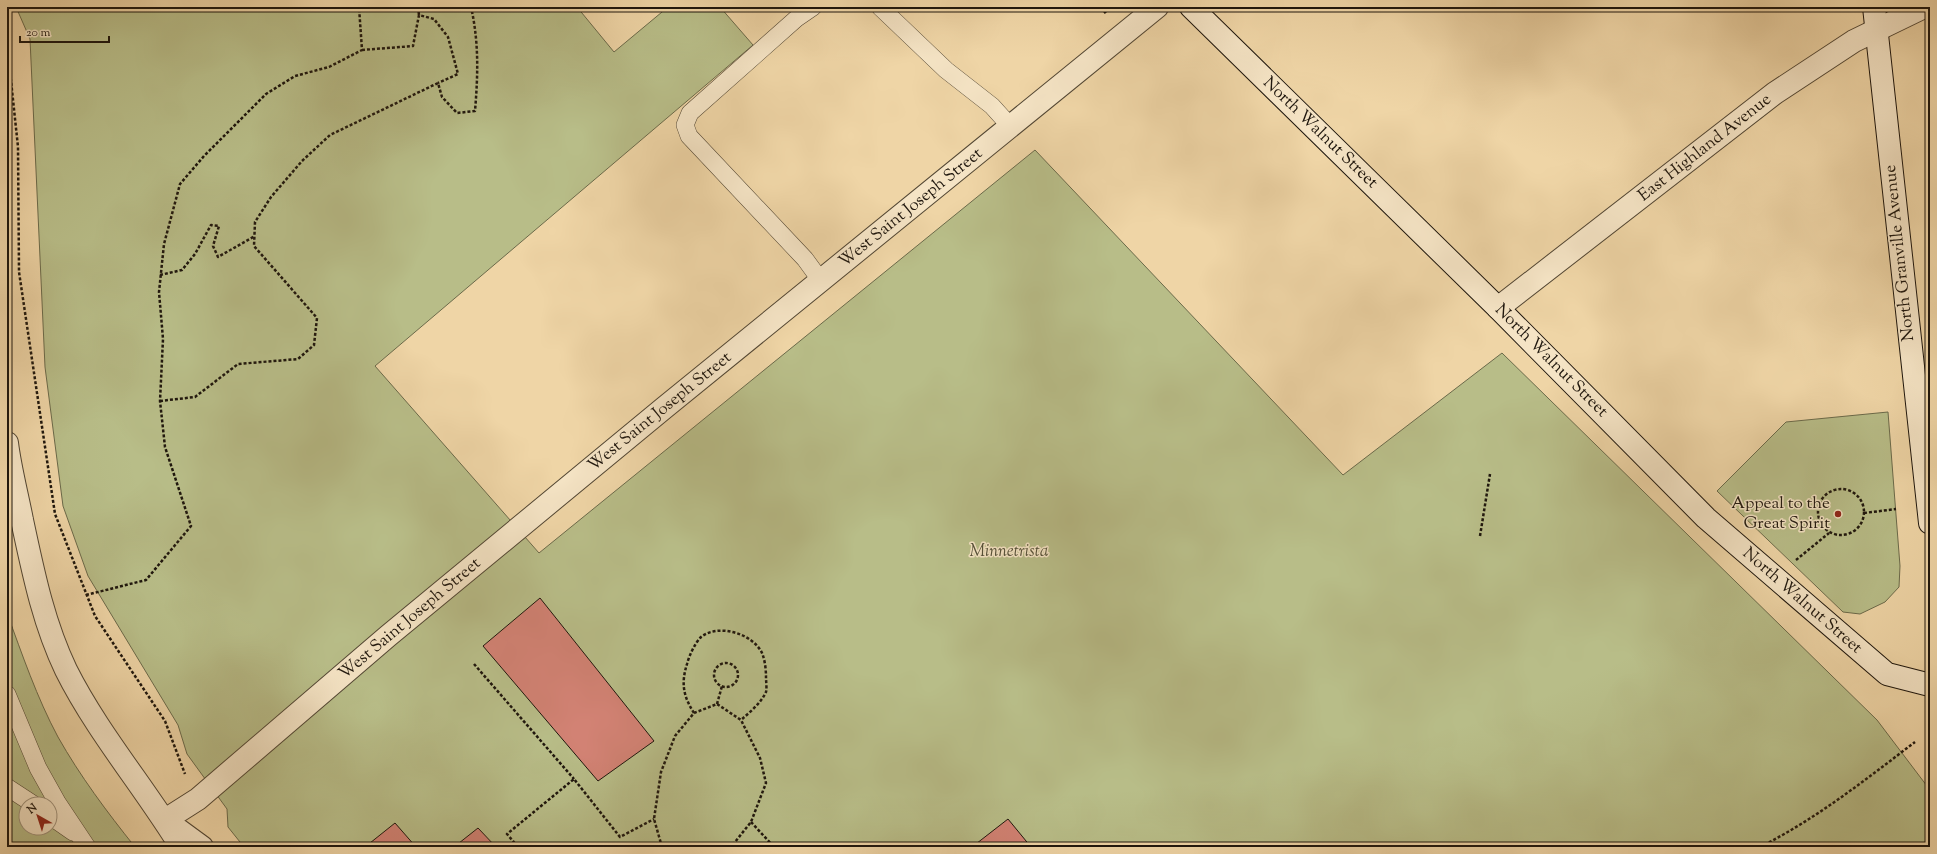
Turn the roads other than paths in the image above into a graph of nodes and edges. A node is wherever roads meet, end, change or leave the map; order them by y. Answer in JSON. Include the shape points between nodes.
{"nodes":[{"id":1,"x":813,"y":7,"type":"edge"},
{"id":2,"x":880,"y":7,"type":"edge"},
{"id":3,"x":1157,"y":7,"type":"edge"},
{"id":4,"x":1191,"y":7,"type":"edge"},
{"id":5,"x":1874,"y":7,"type":"edge"},
{"id":6,"x":1924,"y":7,"type":"edge"},
{"id":7,"x":1876,"y":29,"type":"junction"},
{"id":8,"x":1010,"y":126,"type":"junction"},
{"id":9,"x":821,"y":282,"type":"junction"},
{"id":10,"x":1498,"y":308,"type":"junction"},
{"id":11,"x":7,"y":443,"type":"edge"},
{"id":12,"x":1930,"y":523,"type":"edge"},
{"id":13,"x":1930,"y":685,"type":"edge"},
{"id":14,"x":7,"y":694,"type":"edge"},
{"id":15,"x":7,"y":786,"type":"edge"},
{"id":16,"x":21,"y":796,"type":"edge"},
{"id":17,"x":165,"y":820,"type":"junction"},
{"id":18,"x":58,"y":822,"type":"edge"},
{"id":19,"x":84,"y":842,"type":"edge"},
{"id":20,"x":181,"y":847,"type":"edge"},
{"id":21,"x":202,"y":847,"type":"edge"}],
"edges":[{"from":1,"to":9,"type":"lane","via":[[797,18],[690,113],[685,125],[689,136],[805,259]]},
{"from":2,"to":8,"type":"lane","via":[[946,70],[992,106]]},
{"from":3,"to":8,"type":"street","name":"West Saint Joseph Street"},
{"from":4,"to":10,"type":"street","name":"North Walnut Street"},
{"from":5,"to":7,"type":"street","name":"North Granville Avenue"},
{"from":6,"to":7,"type":"street","name":"East Highland Avenue"},
{"from":7,"to":10,"type":"street","name":"East Highland Avenue","via":[[1775,93]]},
{"from":7,"to":12,"type":"street","name":"North Granville Avenue"},
{"from":8,"to":9,"type":"street","name":"West Saint Joseph Street"},
{"from":9,"to":17,"type":"street","name":"West Saint Joseph Street","via":[[388,636],[198,799]]},
{"from":10,"to":13,"type":"street","name":"North Walnut Street","via":[[1706,518],[1842,637],[1886,674]]},
{"from":11,"to":17,"type":"street","via":[[35,582],[49,628],[66,670],[92,715]]},
{"from":14,"to":19,"type":"lane","via":[[38,768]]},
{"from":15,"to":16,"type":"lane"},
{"from":17,"to":20,"type":"street"},
{"from":17,"to":21,"type":"street"},
{"from":18,"to":19,"type":"lane"}]}
